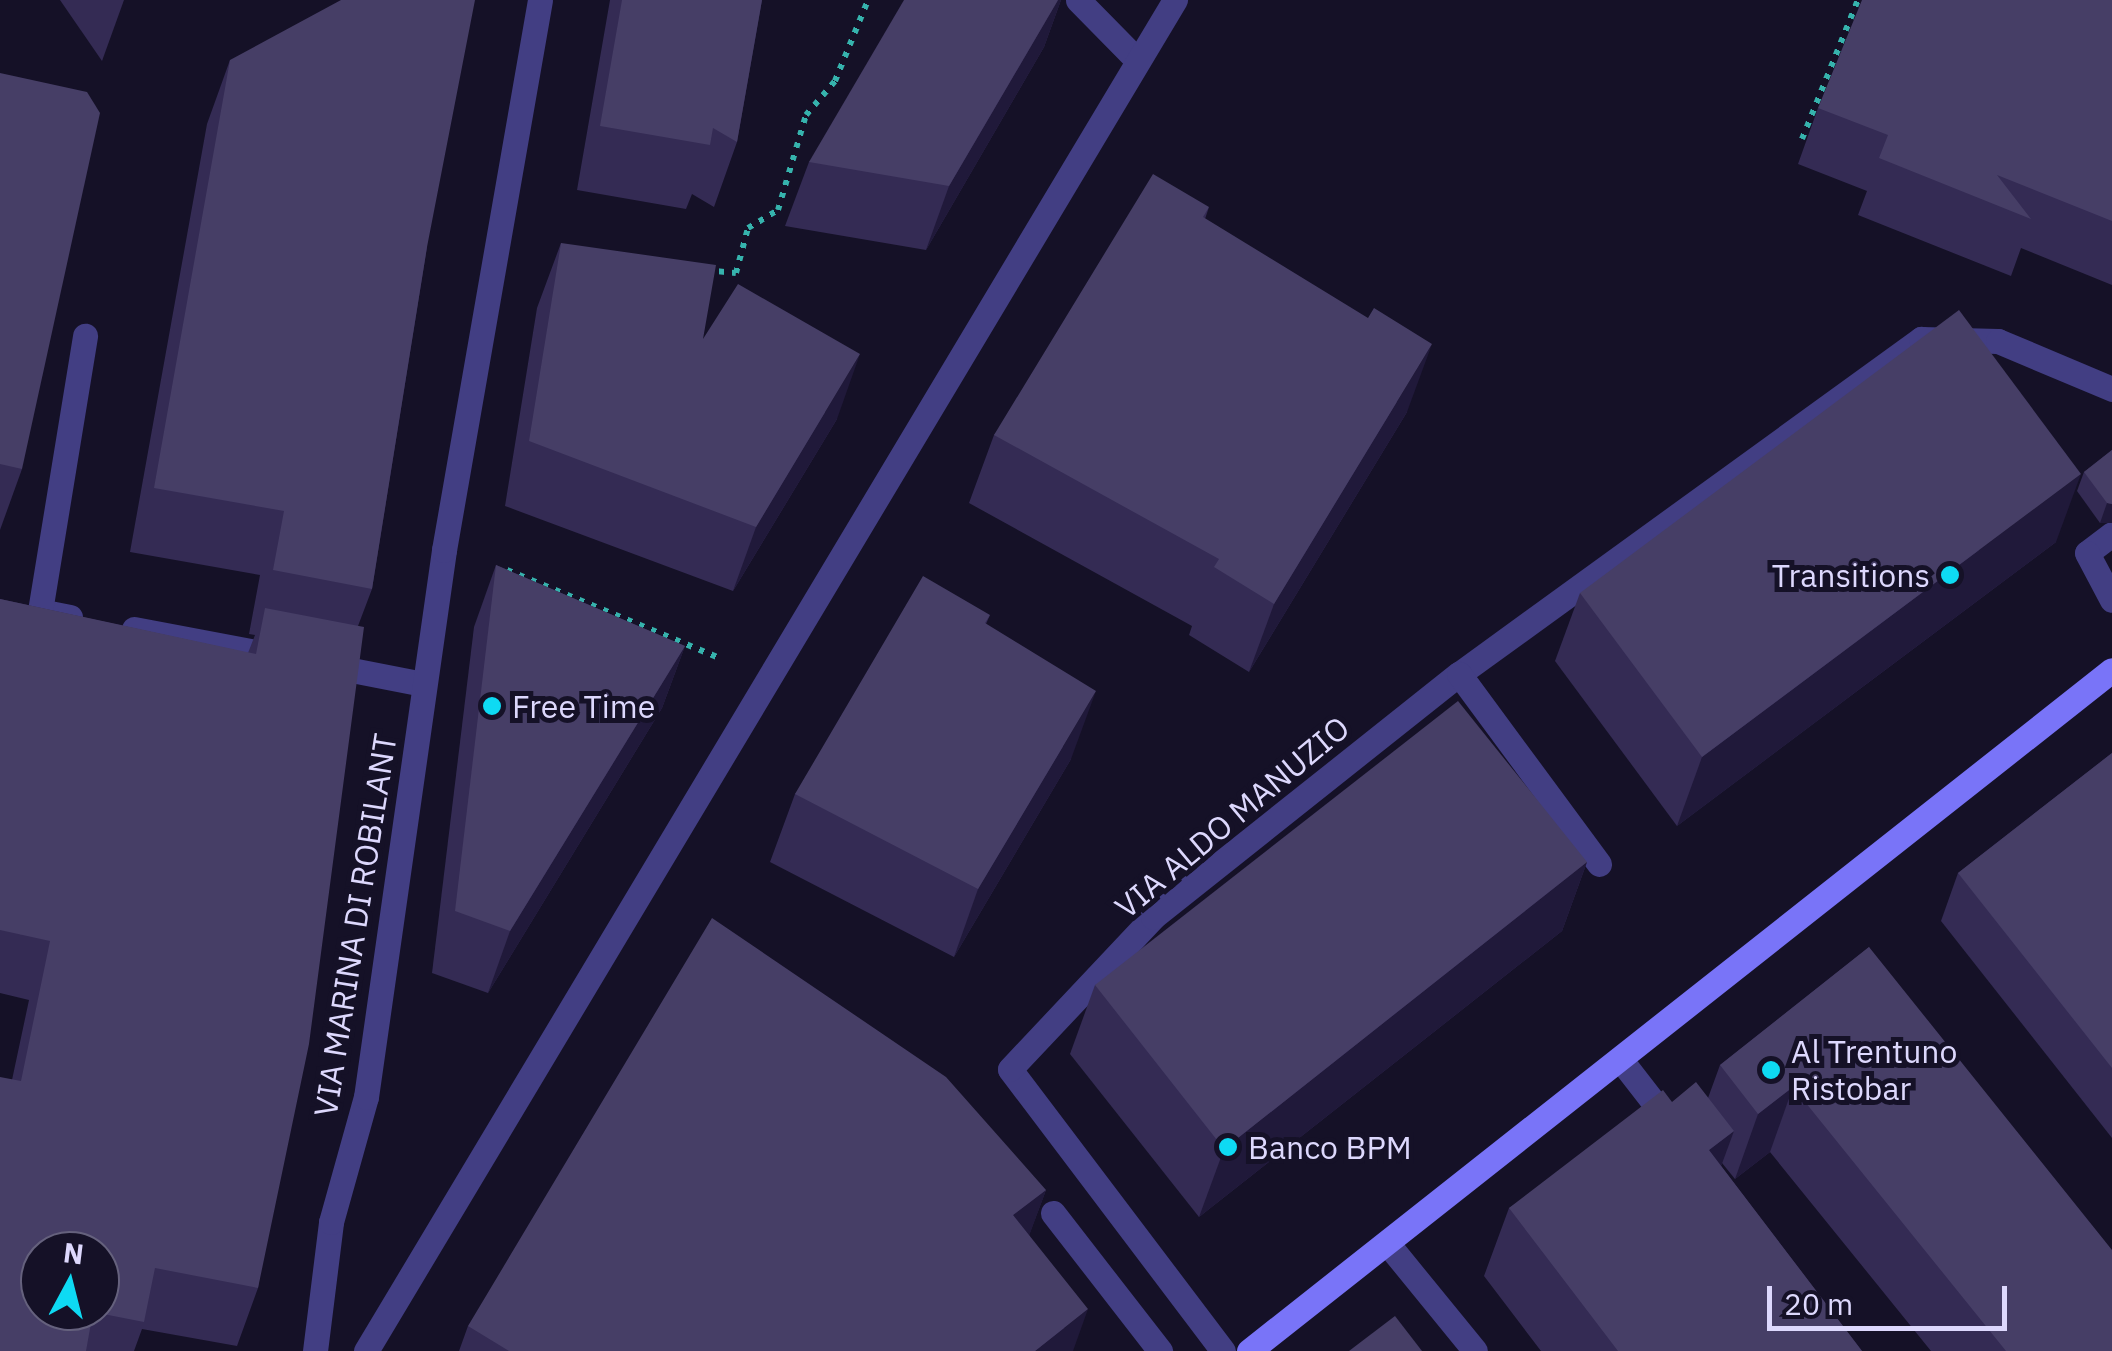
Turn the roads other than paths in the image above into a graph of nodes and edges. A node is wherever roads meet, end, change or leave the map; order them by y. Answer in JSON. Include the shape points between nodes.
{"nodes":[{"id":1,"x":540,"y":0,"type":"edge"},
{"id":2,"x":1078,"y":0,"type":"edge"},
{"id":3,"x":1175,"y":0,"type":"edge"},
{"id":4,"x":1134,"y":57,"type":"junction"},
{"id":5,"x":84,"y":336,"type":"dead end"},
{"id":6,"x":2112,"y":389,"type":"edge"},
{"id":7,"x":2112,"y":534,"type":"edge"},
{"id":8,"x":2112,"y":600,"type":"edge"},
{"id":9,"x":2112,"y":670,"type":"edge"},
{"id":10,"x":1459,"y":674,"type":"junction"},
{"id":11,"x":424,"y":684,"type":"junction"},
{"id":12,"x":1599,"y":864,"type":"dead end"},
{"id":13,"x":1620,"y":1059,"type":"junction"},
{"id":14,"x":1692,"y":1151,"type":"edge"},
{"id":15,"x":1053,"y":1213,"type":"dead end"},
{"id":16,"x":1387,"y":1243,"type":"junction"},
{"id":17,"x":314,"y":1351,"type":"edge"},
{"id":18,"x":366,"y":1351,"type":"edge"},
{"id":19,"x":1160,"y":1351,"type":"edge"},
{"id":20,"x":1223,"y":1351,"type":"edge"},
{"id":21,"x":1249,"y":1351,"type":"edge"},
{"id":22,"x":1475,"y":1351,"type":"edge"}],
"edges":[{"from":1,"to":11,"type":"street","name":"VIA MARINA DI ROBILANT"},
{"from":2,"to":4,"type":"street"},
{"from":3,"to":4,"type":"street"},
{"from":4,"to":18,"type":"street"},
{"from":5,"to":11,"type":"street","via":[[40,611]]},
{"from":6,"to":10,"type":"street","name":"VIA ALDO MANUZIO","via":[[1998,341],[1921,339]]},
{"from":7,"to":8,"type":"street","via":[[2088,553]]},
{"from":9,"to":13,"type":"street"},
{"from":10,"to":12,"type":"street"},
{"from":10,"to":20,"type":"street","name":"VIA ALDO MANUZIO","via":[[1153,917],[1010,1069]]},
{"from":11,"to":17,"type":"street","name":"VIA MARINA DI ROBILANT","via":[[366,1098],[331,1222]]},
{"from":13,"to":14,"type":"street"},
{"from":13,"to":16,"type":"street"},
{"from":15,"to":19,"type":"street"},
{"from":16,"to":21,"type":"street"},
{"from":16,"to":22,"type":"street"}]}
